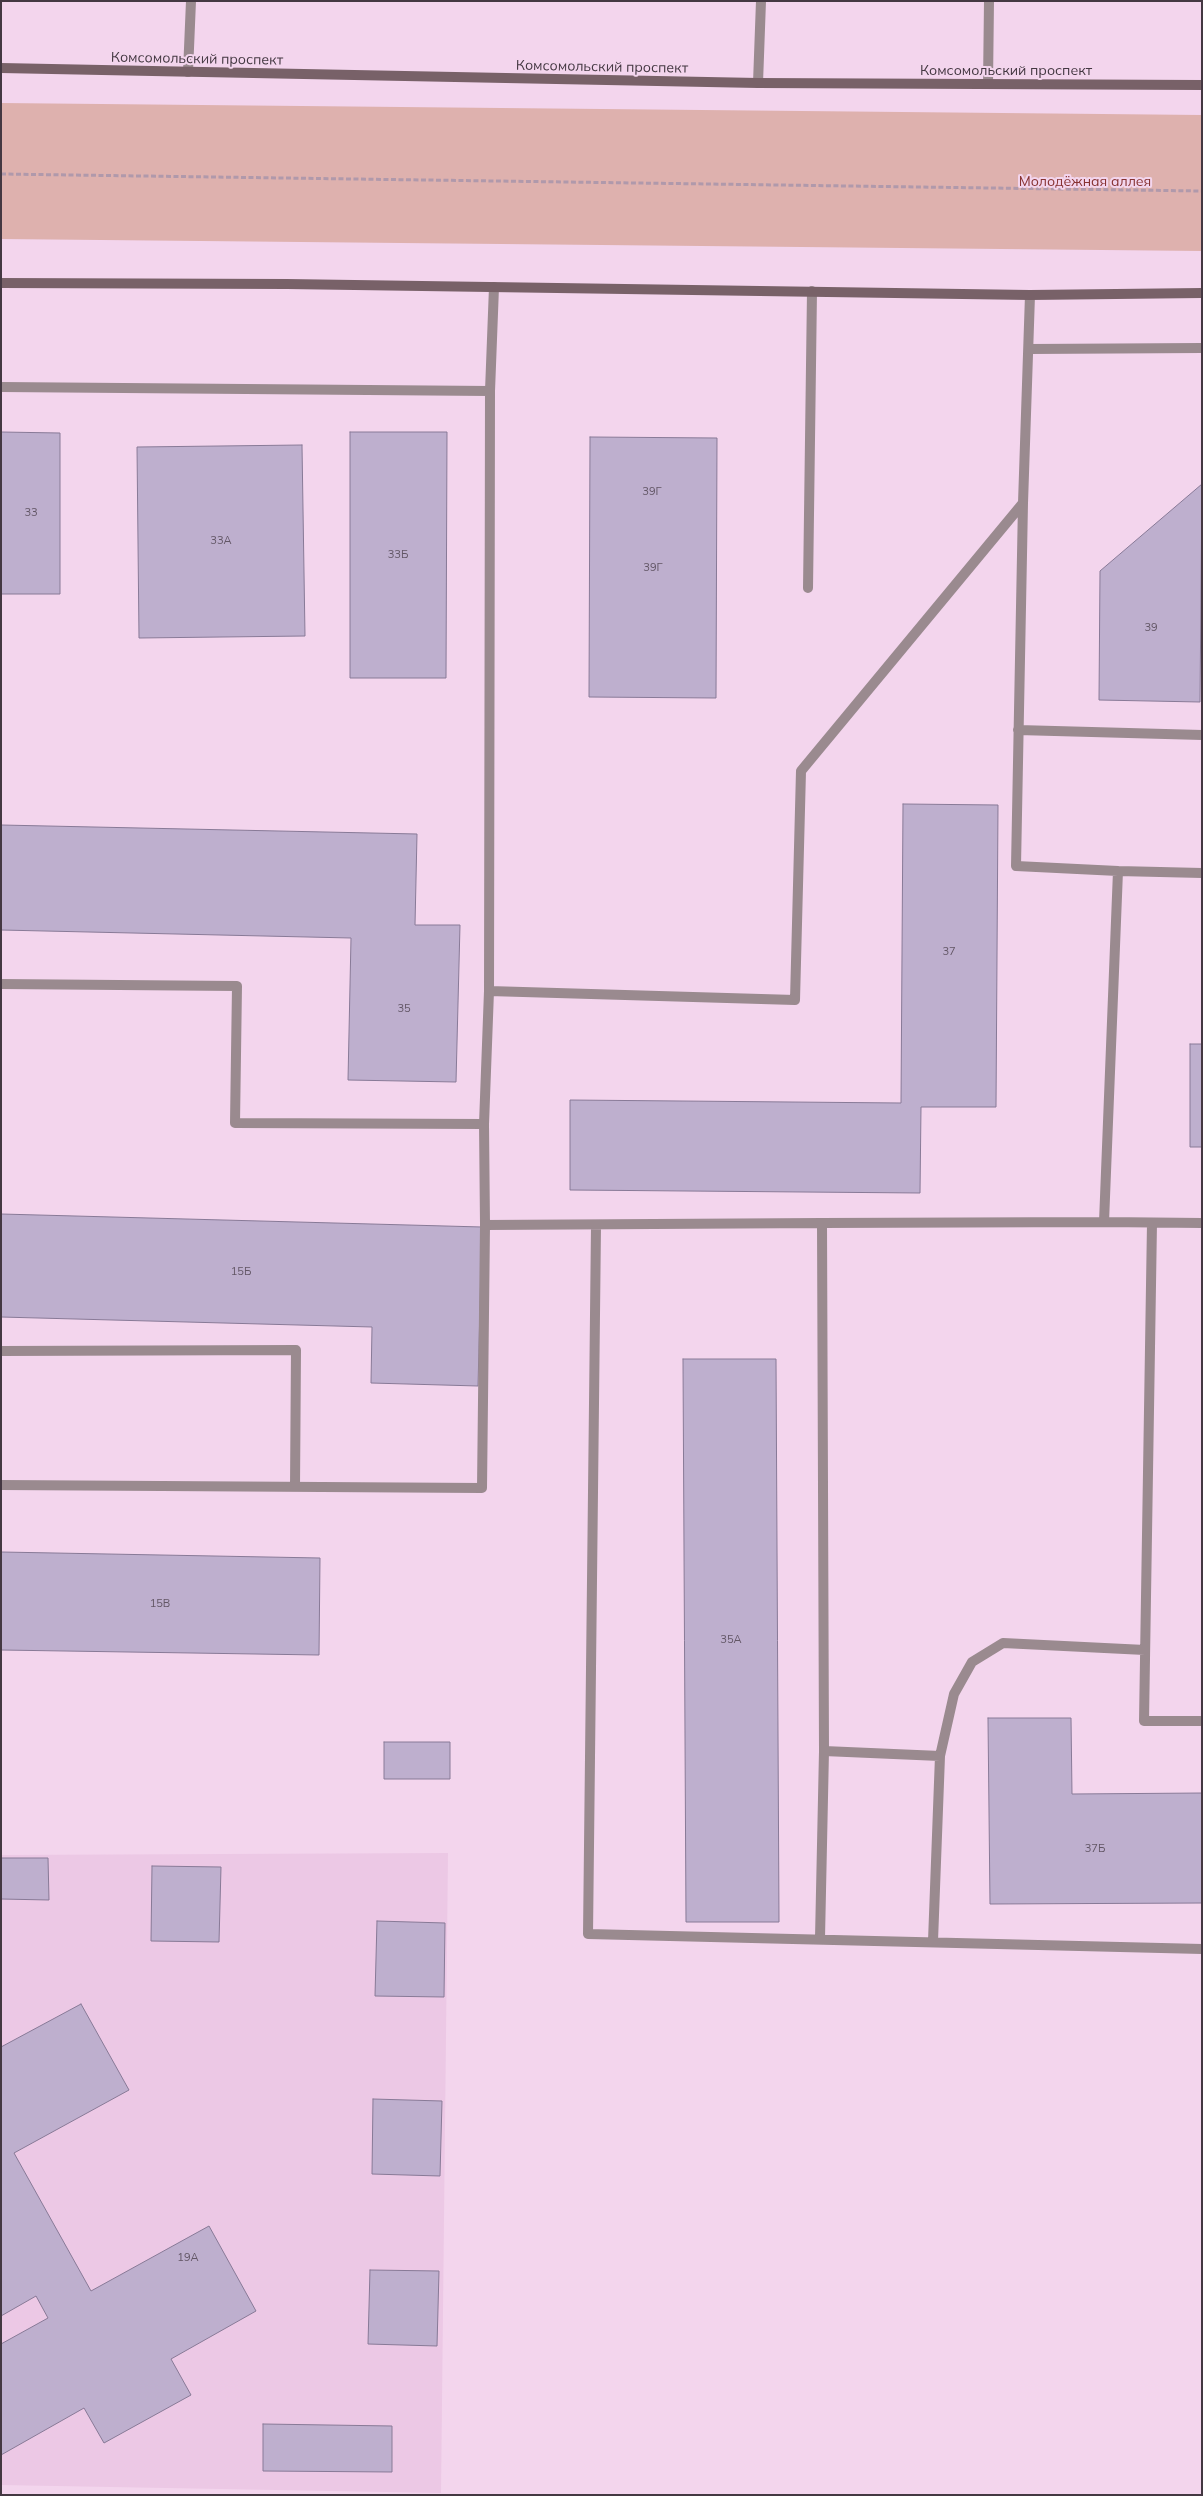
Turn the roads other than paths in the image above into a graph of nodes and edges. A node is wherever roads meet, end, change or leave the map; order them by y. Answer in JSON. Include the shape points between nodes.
{"nodes":[{"id":1,"x":191,"y":1,"type":"edge"},
{"id":2,"x":761,"y":1,"type":"edge"},
{"id":3,"x":989,"y":1,"type":"edge"},
{"id":4,"x":1,"y":68,"type":"edge"},
{"id":5,"x":188,"y":72,"type":"junction"},
{"id":6,"x":758,"y":83,"type":"junction"},
{"id":7,"x":988,"y":84,"type":"junction"},
{"id":8,"x":1202,"y":85,"type":"edge"},
{"id":9,"x":1,"y":283,"type":"edge"},
{"id":10,"x":494,"y":287,"type":"junction"},
{"id":11,"x":812,"y":291,"type":"junction"},
{"id":12,"x":1202,"y":293,"type":"edge"},
{"id":13,"x":1030,"y":295,"type":"junction"},
{"id":14,"x":1202,"y":348,"type":"edge"},
{"id":15,"x":1029,"y":349,"type":"junction"},
{"id":16,"x":1,"y":387,"type":"edge"},
{"id":17,"x":490,"y":391,"type":"junction"},
{"id":18,"x":1022,"y":503,"type":"junction"},
{"id":19,"x":808,"y":588,"type":"dead end"},
{"id":20,"x":1018,"y":730,"type":"junction"},
{"id":21,"x":1202,"y":735,"type":"edge"},
{"id":22,"x":1118,"y":871,"type":"junction"},
{"id":23,"x":1202,"y":873,"type":"edge"},
{"id":24,"x":1,"y":984,"type":"edge"},
{"id":25,"x":489,"y":991,"type":"junction"},
{"id":26,"x":484,"y":1124,"type":"junction"},
{"id":27,"x":1104,"y":1222,"type":"junction"},
{"id":28,"x":822,"y":1223,"type":"junction"},
{"id":29,"x":1152,"y":1223,"type":"junction"},
{"id":30,"x":1202,"y":1223,"type":"edge"},
{"id":31,"x":485,"y":1225,"type":"junction"},
{"id":32,"x":596,"y":1226,"type":"junction"},
{"id":33,"x":1,"y":1351,"type":"edge"},
{"id":34,"x":1,"y":1486,"type":"edge"},
{"id":35,"x":295,"y":1487,"type":"junction"},
{"id":36,"x":1145,"y":1650,"type":"junction"},
{"id":37,"x":1202,"y":1721,"type":"edge"},
{"id":38,"x":824,"y":1751,"type":"junction"},
{"id":39,"x":940,"y":1756,"type":"junction"},
{"id":40,"x":820,"y":1938,"type":"junction"},
{"id":41,"x":933,"y":1942,"type":"junction"},
{"id":42,"x":1202,"y":1949,"type":"edge"}],
"edges":[{"from":1,"to":5,"type":"street"},
{"from":2,"to":6,"type":"street"},
{"from":3,"to":7,"type":"street"},
{"from":4,"to":5,"type":"main road","name":"Комсомольский проспект"},
{"from":5,"to":6,"type":"main road","name":"Комсомольский проспект"},
{"from":6,"to":7,"type":"main road","name":"Комсомольский проспект"},
{"from":7,"to":8,"type":"main road","name":"Комсомольский проспект"},
{"from":9,"to":10,"type":"main road"},
{"from":10,"to":11,"type":"main road"},
{"from":10,"to":17,"type":"street"},
{"from":11,"to":13,"type":"main road"},
{"from":11,"to":19,"type":"street"},
{"from":12,"to":13,"type":"main road"},
{"from":13,"to":15,"type":"street"},
{"from":14,"to":15,"type":"street"},
{"from":15,"to":18,"type":"street"},
{"from":16,"to":17,"type":"street"},
{"from":17,"to":25,"type":"street"},
{"from":18,"to":20,"type":"street"},
{"from":18,"to":25,"type":"street","via":[[801,771],[794,1000]]},
{"from":20,"to":21,"type":"street"},
{"from":20,"to":22,"type":"street","via":[[1016,866]]},
{"from":22,"to":23,"type":"street"},
{"from":22,"to":27,"type":"street"},
{"from":24,"to":26,"type":"street","via":[[237,986],[235,1123]]},
{"from":25,"to":26,"type":"street"},
{"from":26,"to":31,"type":"street"},
{"from":27,"to":28,"type":"street"},
{"from":27,"to":29,"type":"street"},
{"from":28,"to":32,"type":"street"},
{"from":28,"to":38,"type":"street"},
{"from":29,"to":30,"type":"street"},
{"from":29,"to":36,"type":"street"},
{"from":31,"to":32,"type":"street"},
{"from":31,"to":35,"type":"street","via":[[482,1488]]},
{"from":32,"to":40,"type":"street","via":[[588,1934]]},
{"from":33,"to":35,"type":"street","via":[[296,1350]]},
{"from":34,"to":35,"type":"street"},
{"from":36,"to":37,"type":"street","via":[[1144,1720]]},
{"from":36,"to":39,"type":"street","via":[[1003,1643],[972,1662],[954,1694]]},
{"from":38,"to":39,"type":"street"},
{"from":38,"to":40,"type":"street"},
{"from":39,"to":41,"type":"street"},
{"from":40,"to":41,"type":"street"},
{"from":41,"to":42,"type":"street"}]}
